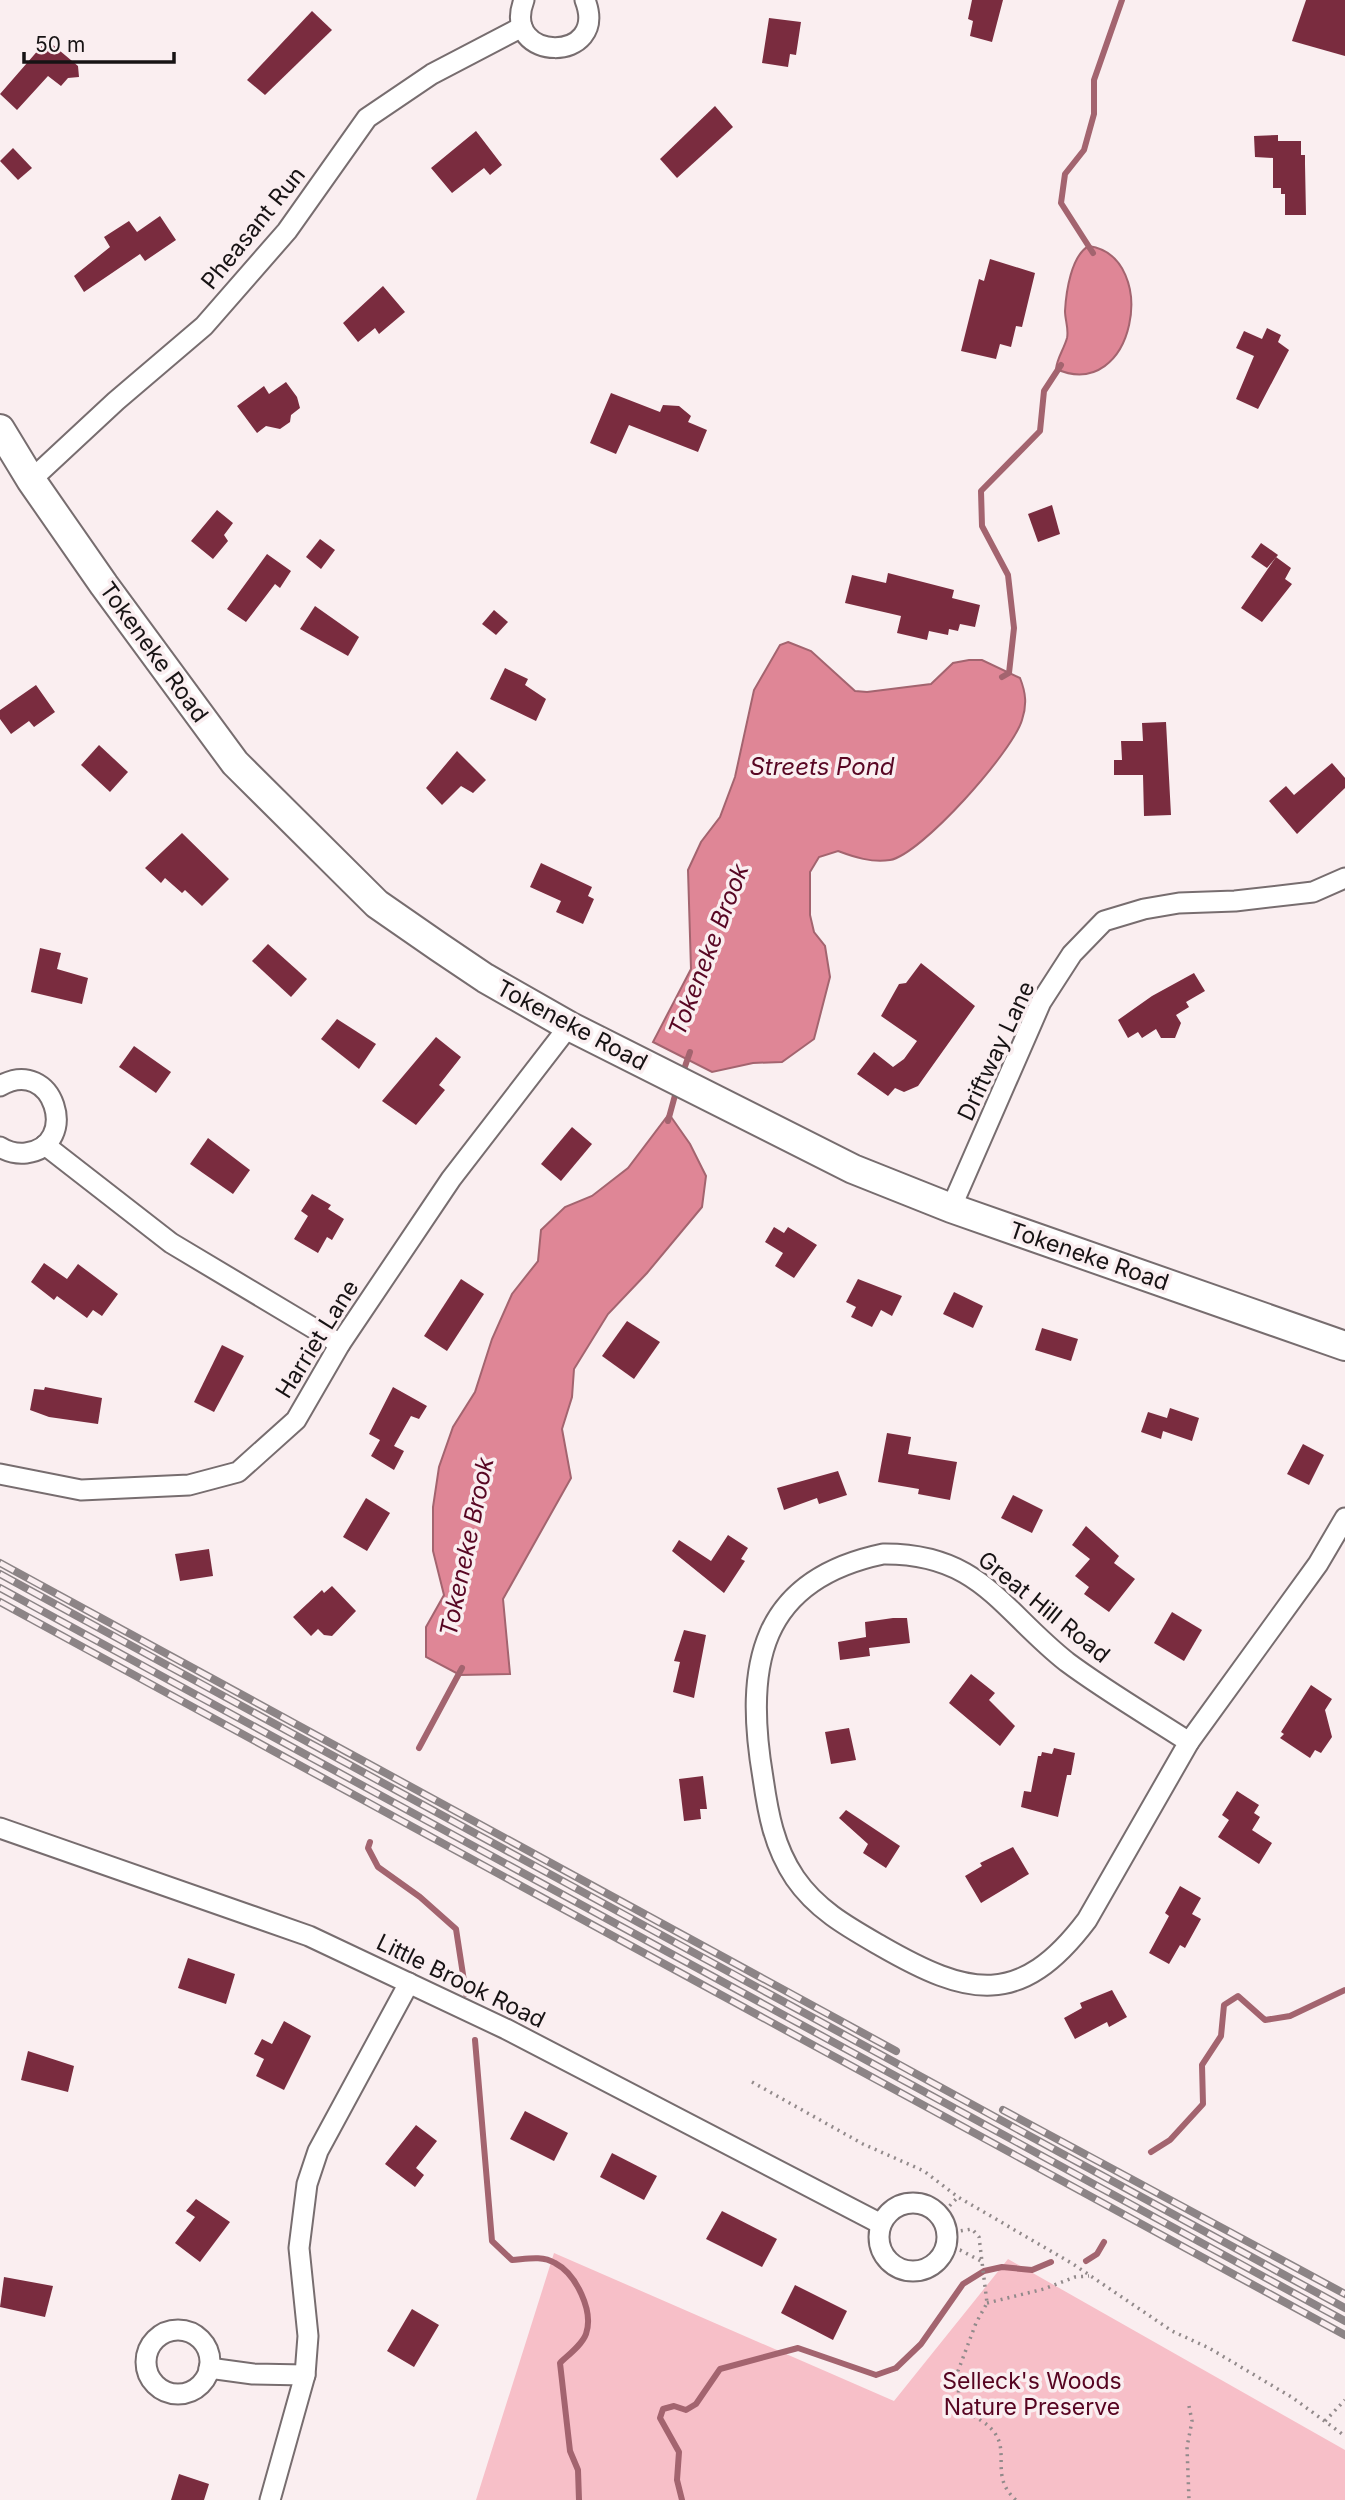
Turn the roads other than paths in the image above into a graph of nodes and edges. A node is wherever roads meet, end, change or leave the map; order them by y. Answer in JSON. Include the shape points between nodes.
{"nodes":[{"id":1,"x":524,"y":0,"type":"edge"},
{"id":2,"x":586,"y":0,"type":"edge"},
{"id":3,"x":522,"y":27,"type":"junction"},
{"id":4,"x":0,"y":429,"type":"edge"},
{"id":5,"x":31,"y":480,"type":"junction"},
{"id":6,"x":1345,"y":878,"type":"edge"},
{"id":7,"x":569,"y":1027,"type":"junction"},
{"id":8,"x":0,"y":1086,"type":"edge"},
{"id":9,"x":45,"y":1144,"type":"junction"},
{"id":10,"x":0,"y":1147,"type":"edge"},
{"id":11,"x":951,"y":1208,"type":"junction"},
{"id":12,"x":340,"y":1344,"type":"junction"},
{"id":13,"x":1345,"y":1346,"type":"edge"},
{"id":14,"x":0,"y":1474,"type":"edge"},
{"id":15,"x":1345,"y":1518,"type":"edge"},
{"id":16,"x":1189,"y":1742,"type":"junction"},
{"id":17,"x":0,"y":1828,"type":"edge"},
{"id":18,"x":409,"y":1983,"type":"junction"},
{"id":19,"x":881,"y":2224,"type":"junction"},
{"id":20,"x":209,"y":2368,"type":"dead end"},
{"id":21,"x":305,"y":2375,"type":"junction"},
{"id":22,"x":271,"y":2500,"type":"edge"}],
"edges":[{"from":1,"to":3,"type":"street"},
{"from":2,"to":3,"type":"street","via":[[590,11],[587,27],[578,41],[563,49],[546,48],[531,40]]},
{"from":3,"to":5,"type":"street","name":"Pheasant Run","via":[[432,74],[367,118],[287,231],[204,326]]},
{"from":4,"to":5,"type":"main road","name":"Tokeneke Road"},
{"from":5,"to":7,"type":"main road","name":"Tokeneke Road","via":[[235,763],[377,904],[485,978]]},
{"from":6,"to":11,"type":"street","name":"Driftway Lane","via":[[1313,892],[1179,903],[1104,921],[1072,954],[1041,1002]]},
{"from":7,"to":11,"type":"main road","name":"Tokeneke Road","via":[[853,1169]]},
{"from":7,"to":12,"type":"street","name":"Harriet Lane","via":[[451,1179]]},
{"from":8,"to":9,"type":"street","via":[[22,1079],[48,1092],[57,1119]]},
{"from":9,"to":10,"type":"street","via":[[18,1154]]},
{"from":9,"to":12,"type":"street","via":[[171,1243]]},
{"from":11,"to":13,"type":"main road","name":"Tokeneke Road"},
{"from":12,"to":14,"type":"street","name":"Harriet Lane","via":[[296,1420],[238,1472],[189,1485],[81,1490]]},
{"from":15,"to":16,"type":"street","name":"Great Hill Road","via":[[1318,1564]]},
{"from":16,"to":16,"type":"street","name":"Great Hill Road","via":[[1070,1942],[1048,1963],[1019,1980],[993,1987],[962,1984],[842,1924],[813,1902],[793,1876],[770,1825],[759,1757],[756,1700],[761,1656],[769,1630],[784,1608],[823,1573],[864,1558],[914,1554],[976,1578],[1068,1662]]},
{"from":17,"to":18,"type":"street","name":"Little Brook Road","via":[[309,1936]]},
{"from":18,"to":19,"type":"street","name":"Little Brook Road"},
{"from":18,"to":21,"type":"street","via":[[318,2151],[307,2184],[299,2248],[308,2336]]},
{"from":19,"to":19,"type":"street","via":[[881,2250],[890,2262],[914,2272],[938,2261],[944,2233],[929,2207],[910,2203],[893,2210]]},
{"from":20,"to":21,"type":"street"},
{"from":21,"to":22,"type":"street"}]}
